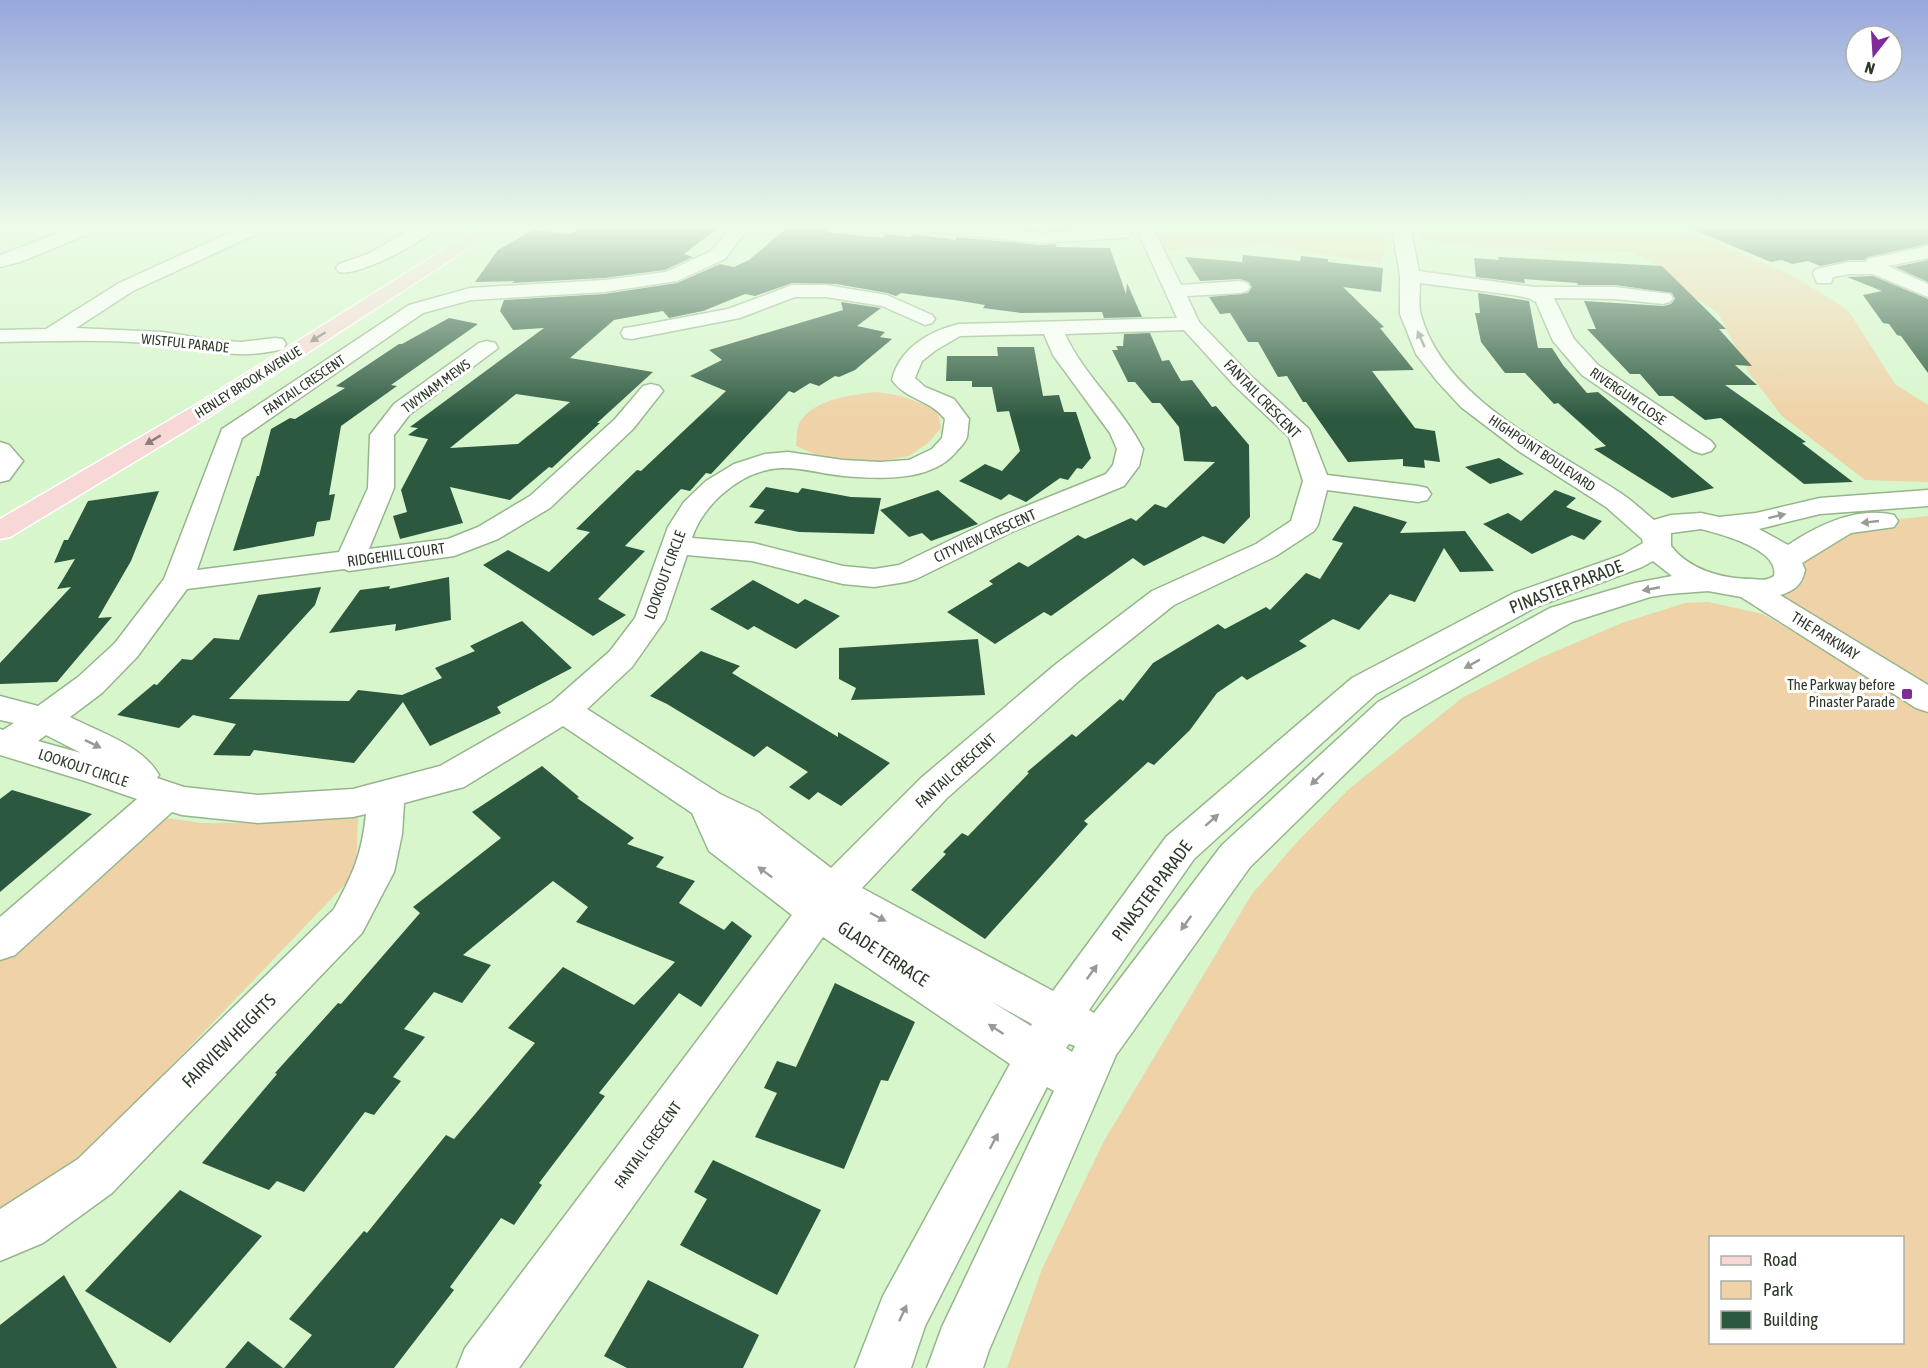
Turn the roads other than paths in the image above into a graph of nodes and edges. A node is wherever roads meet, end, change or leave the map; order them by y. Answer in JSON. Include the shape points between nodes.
{"nodes":[{"id":1,"x":120,"y":291,"type":"edge"},
{"id":2,"x":361,"y":291,"type":"edge"},
{"id":3,"x":391,"y":291,"type":"edge"},
{"id":4,"x":523,"y":291,"type":"edge"},
{"id":5,"x":1173,"y":291,"type":"edge"},
{"id":6,"x":1415,"y":291,"type":"edge"},
{"id":7,"x":1423,"y":291,"type":"edge"},
{"id":8,"x":1517,"y":291,"type":"edge"},
{"id":9,"x":1533,"y":293,"type":"junction"},
{"id":10,"x":1663,"y":298,"type":"dead end"},
{"id":11,"x":1190,"y":324,"type":"junction"},
{"id":12,"x":1052,"y":327,"type":"junction"},
{"id":13,"x":927,"y":328,"type":"junction"},
{"id":14,"x":959,"y":328,"type":"junction"},
{"id":15,"x":54,"y":333,"type":"junction"},
{"id":16,"x":632,"y":333,"type":"dead end"},
{"id":17,"x":0,"y":336,"type":"edge"},
{"id":18,"x":130,"y":338,"type":"junction"},
{"id":19,"x":275,"y":344,"type":"junction"},
{"id":20,"x":487,"y":348,"type":"dead end"},
{"id":21,"x":233,"y":369,"type":"junction"},
{"id":22,"x":653,"y":401,"type":"dead end"},
{"id":23,"x":1702,"y":446,"type":"dead end"},
{"id":24,"x":0,"y":450,"type":"edge"},
{"id":25,"x":0,"y":474,"type":"edge"},
{"id":26,"x":1316,"y":481,"type":"junction"},
{"id":27,"x":1418,"y":494,"type":"dead end"},
{"id":28,"x":1928,"y":498,"type":"edge"},
{"id":29,"x":9,"y":501,"type":"dead end"},
{"id":30,"x":1928,"y":516,"type":"edge"},
{"id":31,"x":1719,"y":523,"type":"junction"},
{"id":32,"x":0,"y":531,"type":"edge"},
{"id":33,"x":1666,"y":534,"type":"junction"},
{"id":34,"x":675,"y":545,"type":"junction"},
{"id":35,"x":349,"y":562,"type":"junction"},
{"id":36,"x":1787,"y":570,"type":"junction"},
{"id":37,"x":178,"y":581,"type":"junction"},
{"id":38,"x":1709,"y":582,"type":"junction"},
{"id":39,"x":1752,"y":591,"type":"junction"},
{"id":40,"x":1928,"y":683,"type":"edge"},
{"id":41,"x":1928,"y":700,"type":"edge"},
{"id":42,"x":0,"y":708,"type":"edge"},
{"id":43,"x":564,"y":710,"type":"junction"},
{"id":44,"x":44,"y":719,"type":"junction"},
{"id":45,"x":4,"y":744,"type":"edge"},
{"id":46,"x":386,"y":795,"type":"junction"},
{"id":47,"x":165,"y":796,"type":"junction"},
{"id":48,"x":825,"y":902,"type":"junction"},
{"id":49,"x":0,"y":942,"type":"edge"},
{"id":50,"x":1060,"y":1016,"type":"junction"},
{"id":51,"x":1100,"y":1041,"type":"junction"},
{"id":52,"x":1039,"y":1057,"type":"junction"},
{"id":53,"x":1081,"y":1082,"type":"junction"},
{"id":54,"x":0,"y":1235,"type":"edge"},
{"id":55,"x":486,"y":1368,"type":"edge"},
{"id":56,"x":883,"y":1368,"type":"edge"},
{"id":57,"x":956,"y":1368,"type":"edge"}],
"edges":[{"from":1,"to":15,"type":"street"},
{"from":2,"to":19,"type":"main road","name":"HENLEY BROOK AVENUE"},
{"from":3,"to":32,"type":"main road","name":"HENLEY BROOK AVENUE","one_way":true,"via":[[202,411]]},
{"from":4,"to":37,"type":"street","name":"FANTAIL CRESCENT","via":[[470,294],[416,309],[231,434]]},
{"from":5,"to":11,"type":"street","name":"FANTAIL CRESCENT"},
{"from":33,"to":6,"type":"street","name":"HIGHPOINT BOULEVARD","one_way":true,"via":[[1528,447],[1469,402],[1427,354],[1410,314]]},
{"from":7,"to":33,"type":"street","name":"HIGHPOINT BOULEVARD","via":[[1448,355],[1466,379],[1521,426],[1653,503]]},
{"from":8,"to":9,"type":"street"},
{"from":9,"to":10,"type":"street","via":[[1564,291]]},
{"from":9,"to":23,"type":"street","name":"RIVERGUM CLOSE","via":[[1545,299],[1564,341],[1590,370]]},
{"from":11,"to":12,"type":"street"},
{"from":11,"to":26,"type":"street","name":"FANTAIL CRESCENT","via":[[1300,434]]},
{"from":12,"to":14,"type":"street"},
{"from":12,"to":34,"type":"street","name":"CITYVIEW CRESCENT","via":[[1064,355],[1122,432],[1130,449],[1126,466],[1115,480],[1004,525],[906,573],[874,578],[843,575],[753,552]]},
{"from":13,"to":14,"type":"street","name":"LOOKOUT CIRCLE"},
{"from":13,"to":14,"type":"street","via":[[951,315]]},
{"from":13,"to":16,"type":"street","via":[[904,308],[887,301],[826,291],[792,291],[733,314]]},
{"from":13,"to":34,"type":"street","name":"LOOKOUT CIRCLE","via":[[904,368],[903,380],[917,392],[946,404],[957,419],[954,439],[941,454],[914,467],[880,470],[788,460],[743,469],[715,487],[694,508]]},
{"from":15,"to":17,"type":"street","name":"WISTFUL PARADE"},
{"from":15,"to":18,"type":"street","name":"WISTFUL PARADE"},
{"from":18,"to":19,"type":"street","name":"WISTFUL PARADE","via":[[162,338],[241,349]]},
{"from":18,"to":21,"type":"street","name":"WISTFUL PARADE","via":[[216,357]]},
{"from":19,"to":21,"type":"main road","name":"HENLEY BROOK AVENUE"},
{"from":20,"to":35,"type":"street","name":"TWYNAM MEWS","via":[[402,409],[382,435],[381,488]]},
{"from":21,"to":29,"type":"main road","name":"HENLEY BROOK AVENUE"},
{"from":22,"to":35,"type":"street","name":"RIDGEHILL COURT","via":[[540,502],[497,529],[454,547]]},
{"from":24,"to":25,"type":"street","via":[[10,461]]},
{"from":26,"to":27,"type":"street"},
{"from":26,"to":48,"type":"street","name":"FANTAIL CRESCENT","via":[[1304,525],[1266,550],[1163,598],[1145,611],[934,788]]},
{"from":31,"to":28,"type":"street","one_way":true,"via":[[1756,521],[1820,506]]},
{"from":30,"to":36,"type":"street","one_way":true,"via":[[1844,525],[1800,550]]},
{"from":31,"to":33,"type":"street"},
{"from":31,"to":36,"type":"street","name":"THE PARKWAY","via":[[1760,538],[1776,549]]},
{"from":33,"to":38,"type":"street","via":[[1675,566]]},
{"from":50,"to":33,"type":"street","name":"PINASTER PARADE","one_way":true,"via":[[1180,848],[1364,686],[1525,600],[1632,561]]},
{"from":34,"to":43,"type":"street","name":"LOOKOUT CIRCLE","via":[[650,620],[621,659]]},
{"from":35,"to":37,"type":"street","name":"RIDGEHILL COURT"},
{"from":36,"to":39,"type":"street","via":[[1781,585]]},
{"from":36,"to":40,"type":"street","name":"THE PARKWAY","via":[[1836,623],[1868,648]]},
{"from":37,"to":44,"type":"street","name":"FANTAIL CRESCENT","via":[[126,650],[90,685]]},
{"from":38,"to":39,"type":"street"},
{"from":38,"to":51,"type":"street","name":"PINASTER PARADE","one_way":true,"via":[[1646,589],[1561,615],[1390,710],[1236,856]]},
{"from":39,"to":41,"type":"street","name":"THE PARKWAY"},
{"from":42,"to":44,"type":"street","name":"LOOKOUT CIRCLE"},
{"from":43,"to":46,"type":"street","name":"LOOKOUT CIRCLE","via":[[451,777]]},
{"from":43,"to":48,"type":"street","name":"GLADE TERRACE","via":[[707,804],[723,840]]},
{"from":44,"to":45,"type":"street","name":"FANTAIL CRESCENT"},
{"from":44,"to":47,"type":"street","name":"LOOKOUT CIRCLE","one_way":true,"via":[[115,754]]},
{"from":45,"to":47,"type":"street","name":"LOOKOUT CIRCLE"},
{"from":46,"to":47,"type":"street","name":"LOOKOUT CIRCLE","via":[[353,803],[258,809]]},
{"from":46,"to":54,"type":"street","name":"FAIRVIEW HEIGHTS","via":[[383,834],[374,872],[348,921],[95,1176],[25,1225]]},
{"from":47,"to":49,"type":"street"},
{"from":48,"to":50,"type":"street","name":"GLADE TERRACE","one_way":true},
{"from":52,"to":48,"type":"street","name":"GLADE TERRACE","one_way":true},
{"from":48,"to":55,"type":"street","name":"FANTAIL CRESCENT"},
{"from":50,"to":51,"type":"street","name":"GLADE TERRACE"},
{"from":50,"to":52,"type":"street","name":"PINASTER PARADE"},
{"from":51,"to":53,"type":"street","name":"PINASTER PARADE"},
{"from":52,"to":53,"type":"street","name":"GLADE TERRACE"},
{"from":56,"to":52,"type":"street","name":"PINASTER PARADE","one_way":true,"via":[[902,1315]]},
{"from":53,"to":57,"type":"street","name":"PINASTER PARADE"}]}
